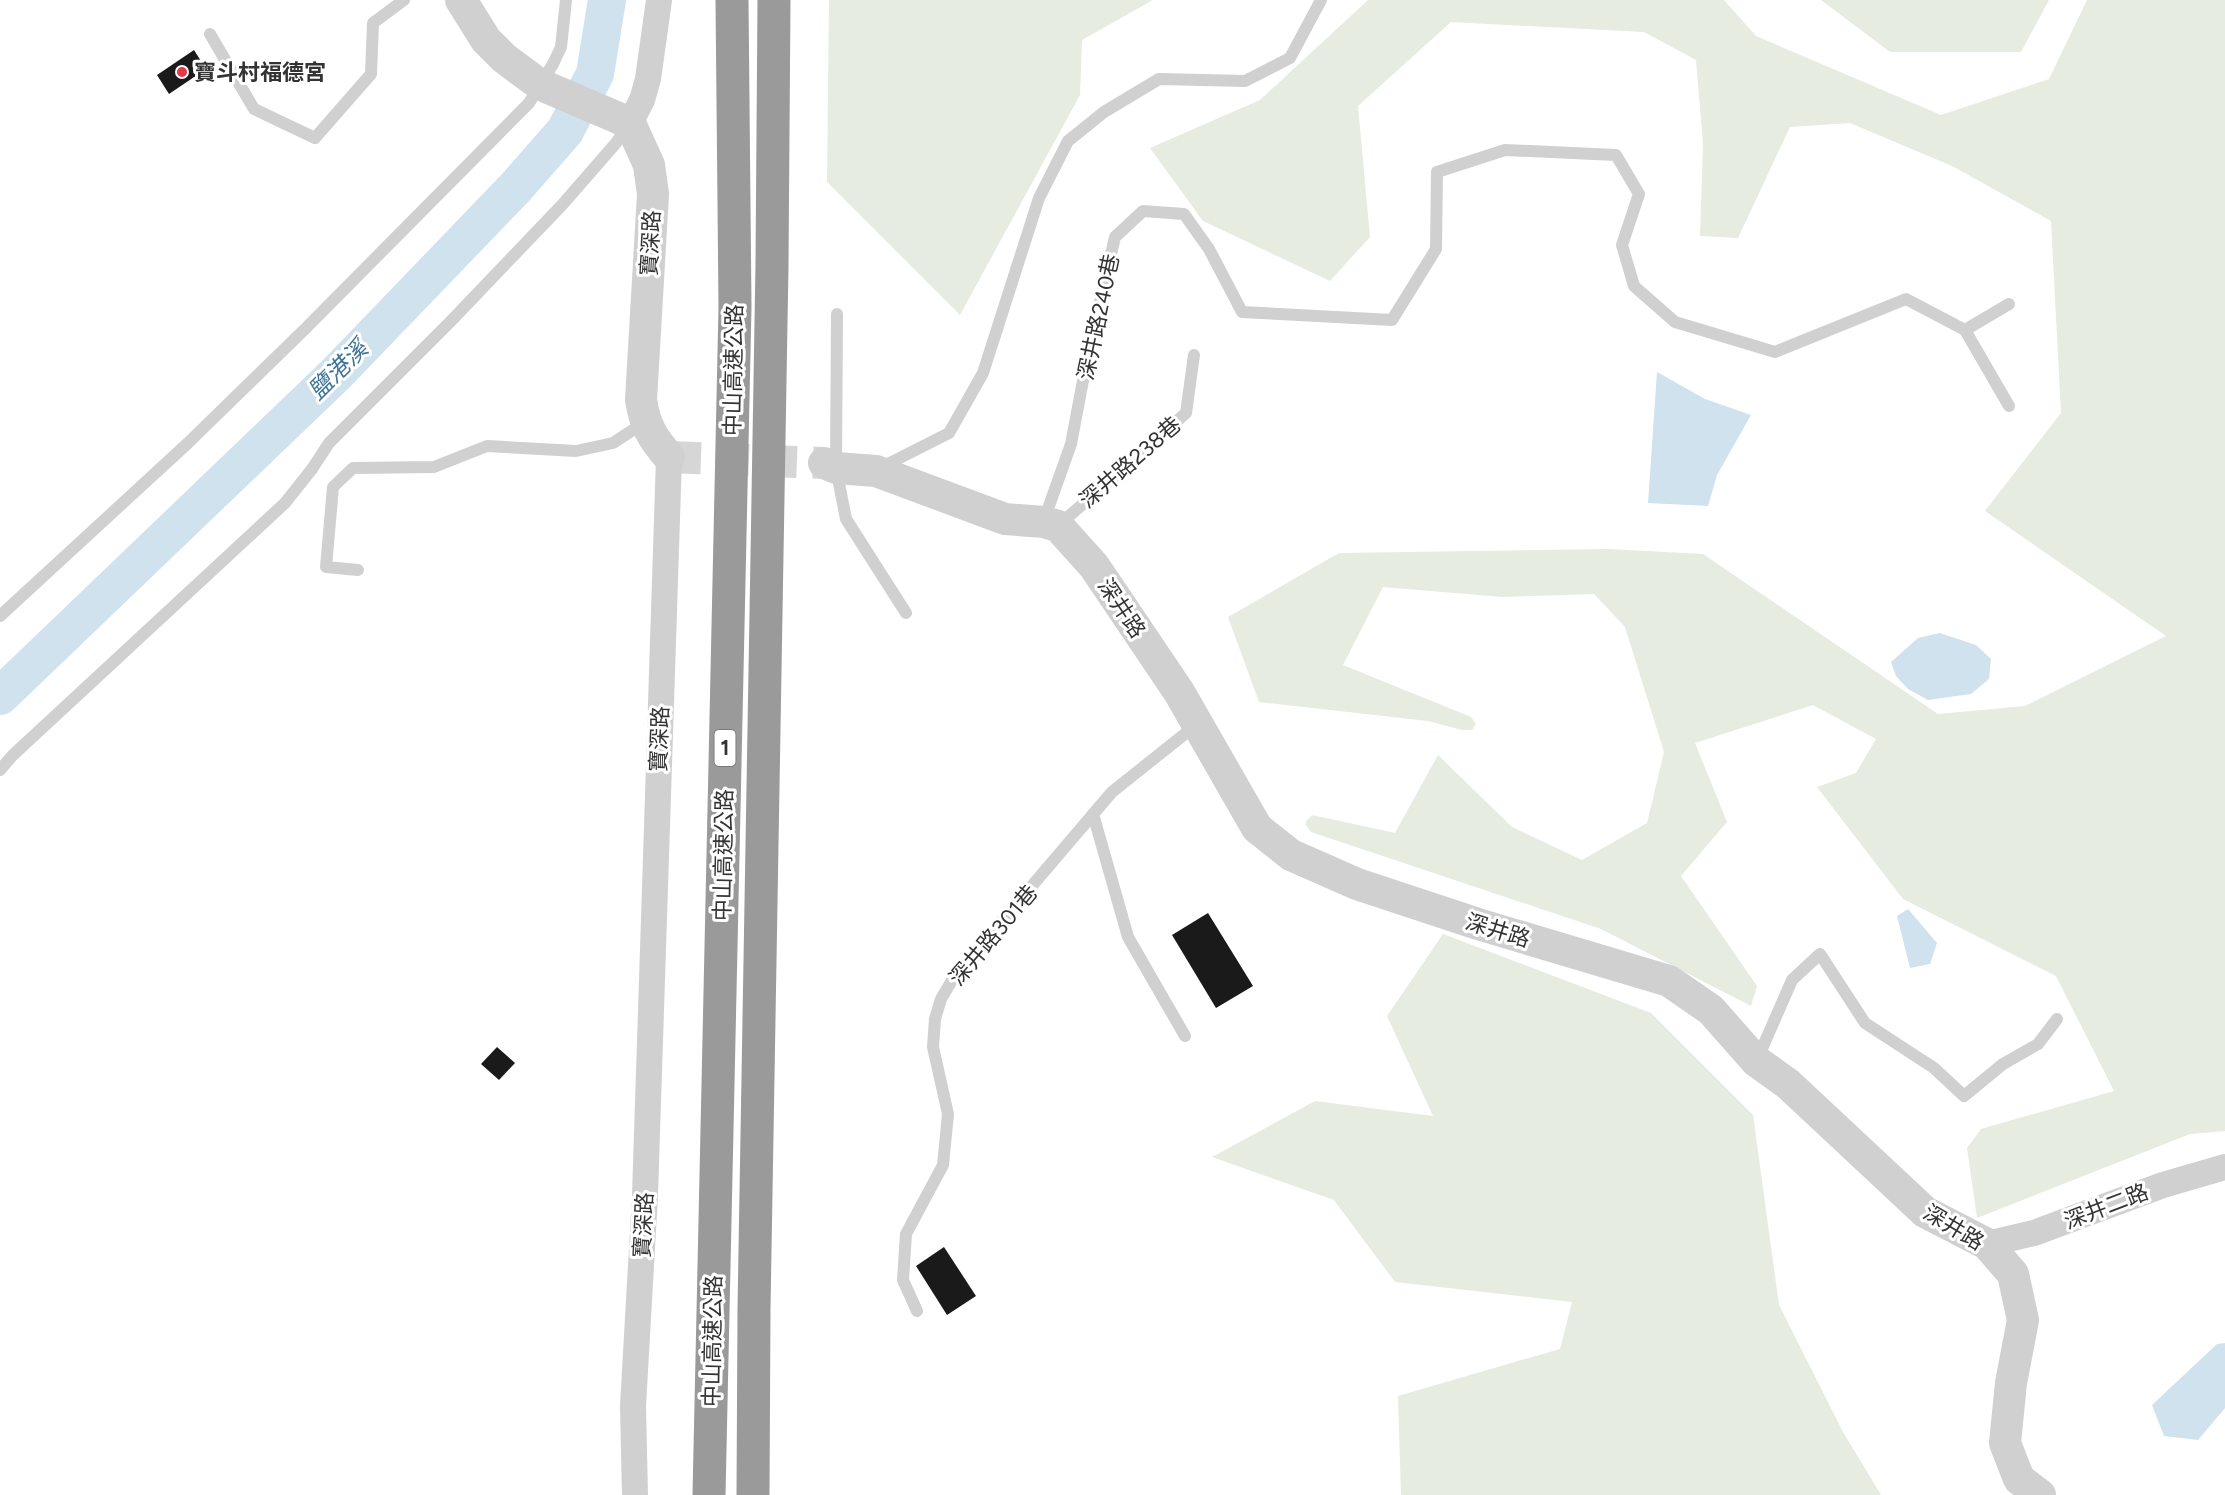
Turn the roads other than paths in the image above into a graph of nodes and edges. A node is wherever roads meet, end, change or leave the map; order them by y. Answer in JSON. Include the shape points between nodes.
{"nodes":[{"id":1,"x":404,"y":0,"type":"edge"},
{"id":2,"x":461,"y":0,"type":"edge"},
{"id":3,"x":566,"y":0,"type":"edge"},
{"id":4,"x":659,"y":0,"type":"edge"},
{"id":5,"x":732,"y":0,"type":"edge"},
{"id":6,"x":774,"y":0,"type":"edge"},
{"id":7,"x":1321,"y":0,"type":"edge"},
{"id":8,"x":210,"y":34,"type":"dead end"},
{"id":9,"x":542,"y":86,"type":"junction"},
{"id":10,"x":630,"y":123,"type":"junction"},
{"id":11,"x":2008,"y":304,"type":"dead end"},
{"id":12,"x":837,"y":314,"type":"dead end"},
{"id":13,"x":1965,"y":330,"type":"junction"},
{"id":14,"x":1194,"y":355,"type":"dead end"},
{"id":15,"x":2009,"y":406,"type":"dead end"},
{"id":16,"x":645,"y":422,"type":"junction"},
{"id":17,"x":669,"y":457,"type":"joint"},
{"id":18,"x":830,"y":465,"type":"junction"},
{"id":19,"x":876,"y":471,"type":"junction"},
{"id":20,"x":1051,"y":524,"type":"junction"},
{"id":21,"x":358,"y":570,"type":"dead end"},
{"id":22,"x":906,"y":613,"type":"dead end"},
{"id":23,"x":0,"y":616,"type":"edge"},
{"id":24,"x":1197,"y":724,"type":"junction"},
{"id":25,"x":0,"y":770,"type":"edge"},
{"id":26,"x":1093,"y":814,"type":"junction"},
{"id":27,"x":2057,"y":1019,"type":"dead end"},
{"id":28,"x":1185,"y":1036,"type":"dead end"},
{"id":29,"x":1756,"y":1061,"type":"junction"},
{"id":30,"x":2225,"y":1167,"type":"edge"},
{"id":31,"x":1987,"y":1244,"type":"junction"},
{"id":32,"x":917,"y":1311,"type":"dead end"},
{"id":33,"x":635,"y":1495,"type":"edge"},
{"id":34,"x":709,"y":1495,"type":"edge"},
{"id":35,"x":753,"y":1495,"type":"edge"},
{"id":36,"x":2040,"y":1495,"type":"edge"}],
"edges":[{"from":1,"to":8,"type":"lane","via":[[373,23],[371,74],[315,138],[254,108]]},
{"from":2,"to":9,"type":"street","via":[[486,40]]},
{"from":3,"to":9,"type":"lane","via":[[561,47]]},
{"from":4,"to":10,"type":"street","via":[[648,79]]},
{"from":5,"to":34,"type":"highway","name":"中山高速公路","number":"1","via":[[735,307]]},
{"from":6,"to":35,"type":"highway","name":"中山高速公路","number":"1"},
{"from":7,"to":19,"type":"lane","via":[[1290,58],[1245,81],[1159,79],[1104,112],[1068,141],[1039,198],[983,373],[950,433]]},
{"from":9,"to":10,"type":"street"},
{"from":9,"to":23,"type":"lane","via":[[305,329]]},
{"from":10,"to":16,"type":"street","name":"寶深路","via":[[645,154],[652,181],[641,400]]},
{"from":10,"to":25,"type":"lane","via":[[562,205],[329,443],[285,503]]},
{"from":11,"to":13,"type":"lane"},
{"from":12,"to":18,"type":"lane"},
{"from":13,"to":15,"type":"lane"},
{"from":13,"to":20,"type":"lane","name":"深井路240巷","via":[[1906,299],[1775,352],[1675,322],[1634,286],[1622,245],[1639,194],[1616,155],[1505,150],[1437,172],[1436,249],[1392,320],[1242,312],[1209,249],[1184,214],[1143,211],[1115,237]]},
{"from":14,"to":20,"type":"lane","name":"深井路238巷","via":[[1186,413]]},
{"from":16,"to":17,"type":"street","name":"寶深路"},
{"from":16,"to":21,"type":"lane","via":[[613,442],[576,451],[487,446],[434,467],[353,468],[333,487],[326,567]]},
{"from":17,"to":33,"type":"street","name":"寶深路","via":[[645,1195],[633,1406]]},
{"from":18,"to":19,"type":"street"},
{"from":18,"to":22,"type":"lane","via":[[846,519]]},
{"from":19,"to":20,"type":"street","via":[[1005,519]]},
{"from":20,"to":24,"type":"street","name":"深井路","via":[[1094,566]]},
{"from":24,"to":26,"type":"lane","name":"深井路301巷","via":[[1112,792]]},
{"from":24,"to":29,"type":"street","name":"深井路","via":[[1257,828],[1291,855],[1357,884],[1669,981],[1711,1010]]},
{"from":26,"to":28,"type":"lane","via":[[1128,937]]},
{"from":26,"to":32,"type":"lane","name":"深井路301巷","via":[[954,977],[941,999],[933,1047],[948,1114],[943,1165],[906,1234],[903,1280]]},
{"from":27,"to":29,"type":"lane","via":[[2038,1044],[2003,1064],[1964,1096],[1934,1068],[1865,1023],[1820,954],[1792,980]]},
{"from":29,"to":31,"type":"street","name":"深井路","via":[[1788,1084],[1925,1212]]},
{"from":30,"to":31,"type":"street","name":"深井二路","via":[[2163,1185],[2034,1233]]},
{"from":31,"to":36,"type":"street","name":"深井路","via":[[2013,1274],[2023,1320],[2005,1443],[2019,1479]]}]}
